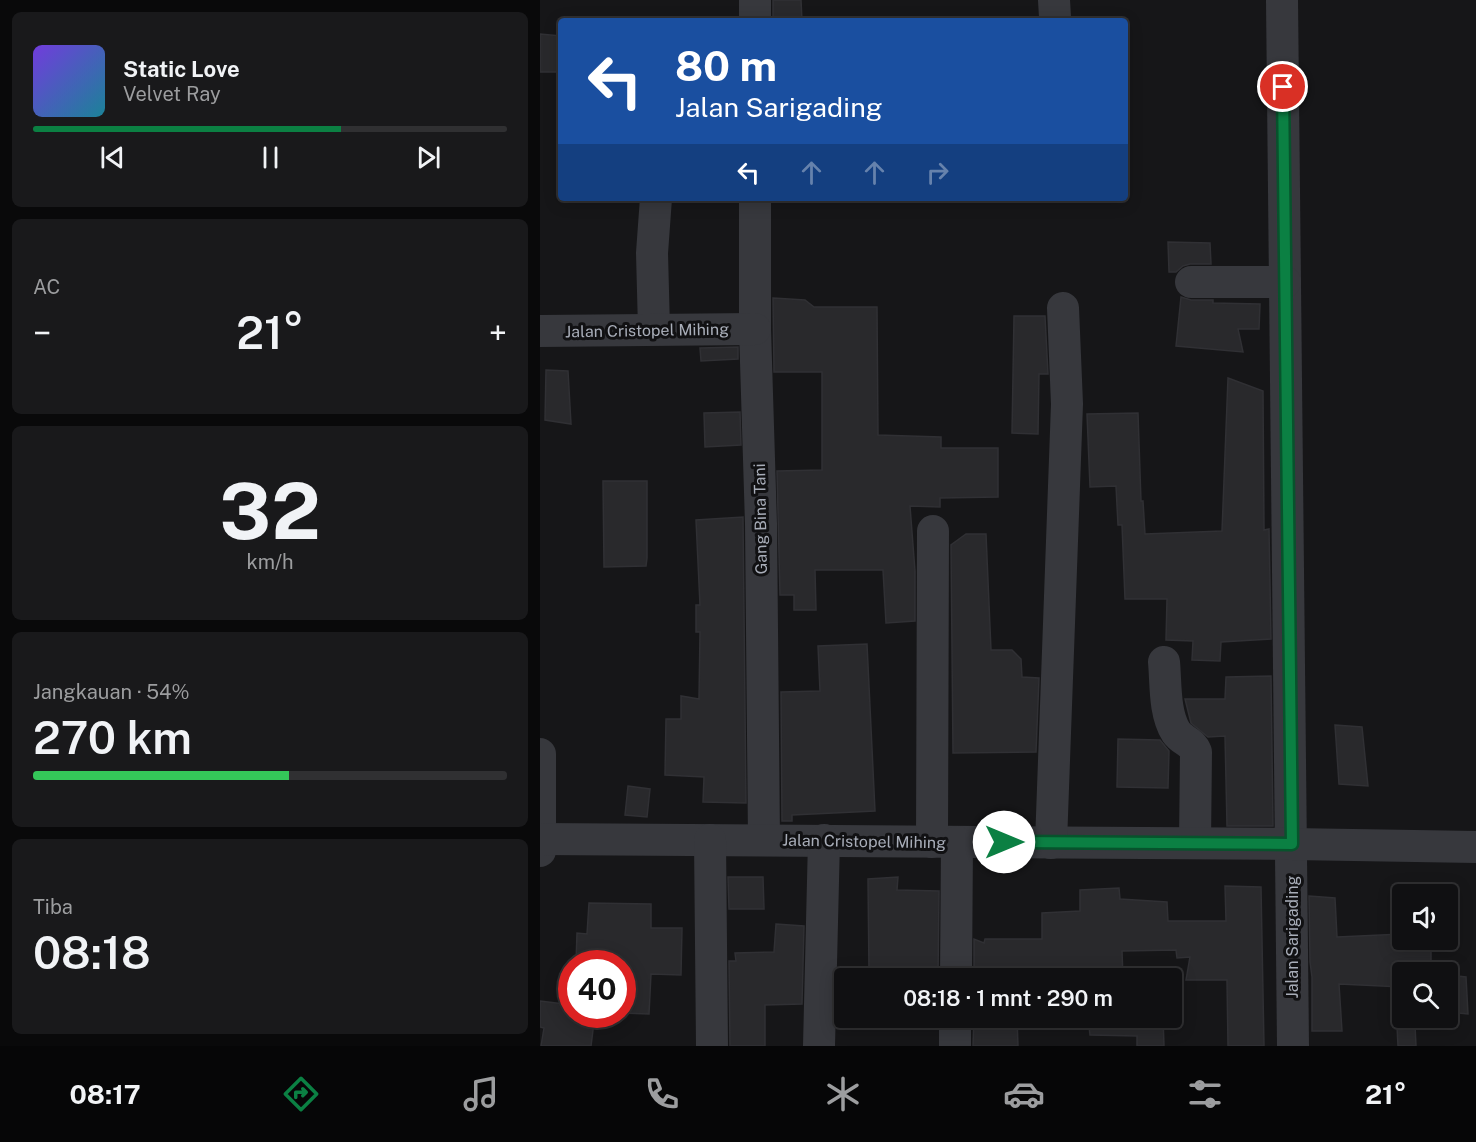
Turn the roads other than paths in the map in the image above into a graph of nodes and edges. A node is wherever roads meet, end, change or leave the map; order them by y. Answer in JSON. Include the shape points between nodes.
{"nodes":[{"id":1,"x":755,"y":0,"type":"edge"},
{"id":2,"x":1282,"y":0,"type":"edge"},
{"id":3,"x":755,"y":18,"type":"edge"},
{"id":4,"x":656,"y":201,"type":"edge"},
{"id":5,"x":755,"y":201,"type":"edge"},
{"id":6,"x":1191,"y":282,"type":"dead end"},
{"id":7,"x":1285,"y":282,"type":"junction"},
{"id":8,"x":1063,"y":308,"type":"dead end"},
{"id":9,"x":654,"y":329,"type":"junction"},
{"id":10,"x":755,"y":329,"type":"junction"},
{"id":11,"x":540,"y":331,"type":"edge"},
{"id":12,"x":933,"y":531,"type":"dead end"},
{"id":13,"x":1164,"y":662,"type":"dead end"},
{"id":14,"x":540,"y":754,"type":"edge"},
{"id":15,"x":710,"y":840,"type":"junction"},
{"id":16,"x":764,"y":840,"type":"junction"},
{"id":17,"x":824,"y":840,"type":"junction"},
{"id":18,"x":944,"y":842,"type":"junction"},
{"id":19,"x":540,"y":843,"type":"edge"},
{"id":20,"x":1051,"y":843,"type":"junction"},
{"id":21,"x":1195,"y":843,"type":"junction"},
{"id":22,"x":1292,"y":844,"type":"junction"},
{"id":23,"x":1476,"y":848,"type":"edge"},
{"id":24,"x":955,"y":968,"type":"edge"},
{"id":25,"x":956,"y":1028,"type":"edge"},
{"id":26,"x":712,"y":1046,"type":"edge"},
{"id":27,"x":819,"y":1046,"type":"edge"},
{"id":28,"x":955,"y":1046,"type":"edge"},
{"id":29,"x":1293,"y":1046,"type":"edge"}],
"edges":[{"from":1,"to":3,"type":"street"},
{"from":2,"to":7,"type":"street","name":"Jalan Sarigading"},
{"from":4,"to":9,"type":"street","via":[[652,253]]},
{"from":5,"to":10,"type":"street","name":"Gang Bina Tani"},
{"from":6,"to":7,"type":"street"},
{"from":7,"to":22,"type":"street","name":"Jalan Sarigading"},
{"from":8,"to":20,"type":"street","via":[[1067,404]]},
{"from":9,"to":10,"type":"street","name":"Jalan Cristopel Mihing"},
{"from":9,"to":11,"type":"street","name":"Jalan Cristopel Mihing"},
{"from":10,"to":16,"type":"street","name":"Gang Bina Tani"},
{"from":12,"to":18,"type":"street"},
{"from":13,"to":21,"type":"street","via":[[1167,705],[1173,726],[1196,752]]},
{"from":14,"to":19,"type":"street"},
{"from":15,"to":16,"type":"street","name":"Jalan Cristopel Mihing"},
{"from":15,"to":19,"type":"street","name":"Jalan Cristopel Mihing"},
{"from":15,"to":26,"type":"street"},
{"from":16,"to":17,"type":"street","name":"Jalan Cristopel Mihing"},
{"from":17,"to":18,"type":"street","name":"Jalan Cristopel Mihing"},
{"from":17,"to":27,"type":"street"},
{"from":18,"to":20,"type":"street","name":"Jalan Cristopel Mihing"},
{"from":18,"to":24,"type":"street"},
{"from":20,"to":21,"type":"street","name":"Jalan Cristopel Mihing"},
{"from":21,"to":22,"type":"street","name":"Jalan Cristopel Mihing"},
{"from":22,"to":23,"type":"street","name":"Jalan Cristopel Mihing"},
{"from":22,"to":29,"type":"street","name":"Jalan Sarigading"},
{"from":25,"to":28,"type":"street"}]}
